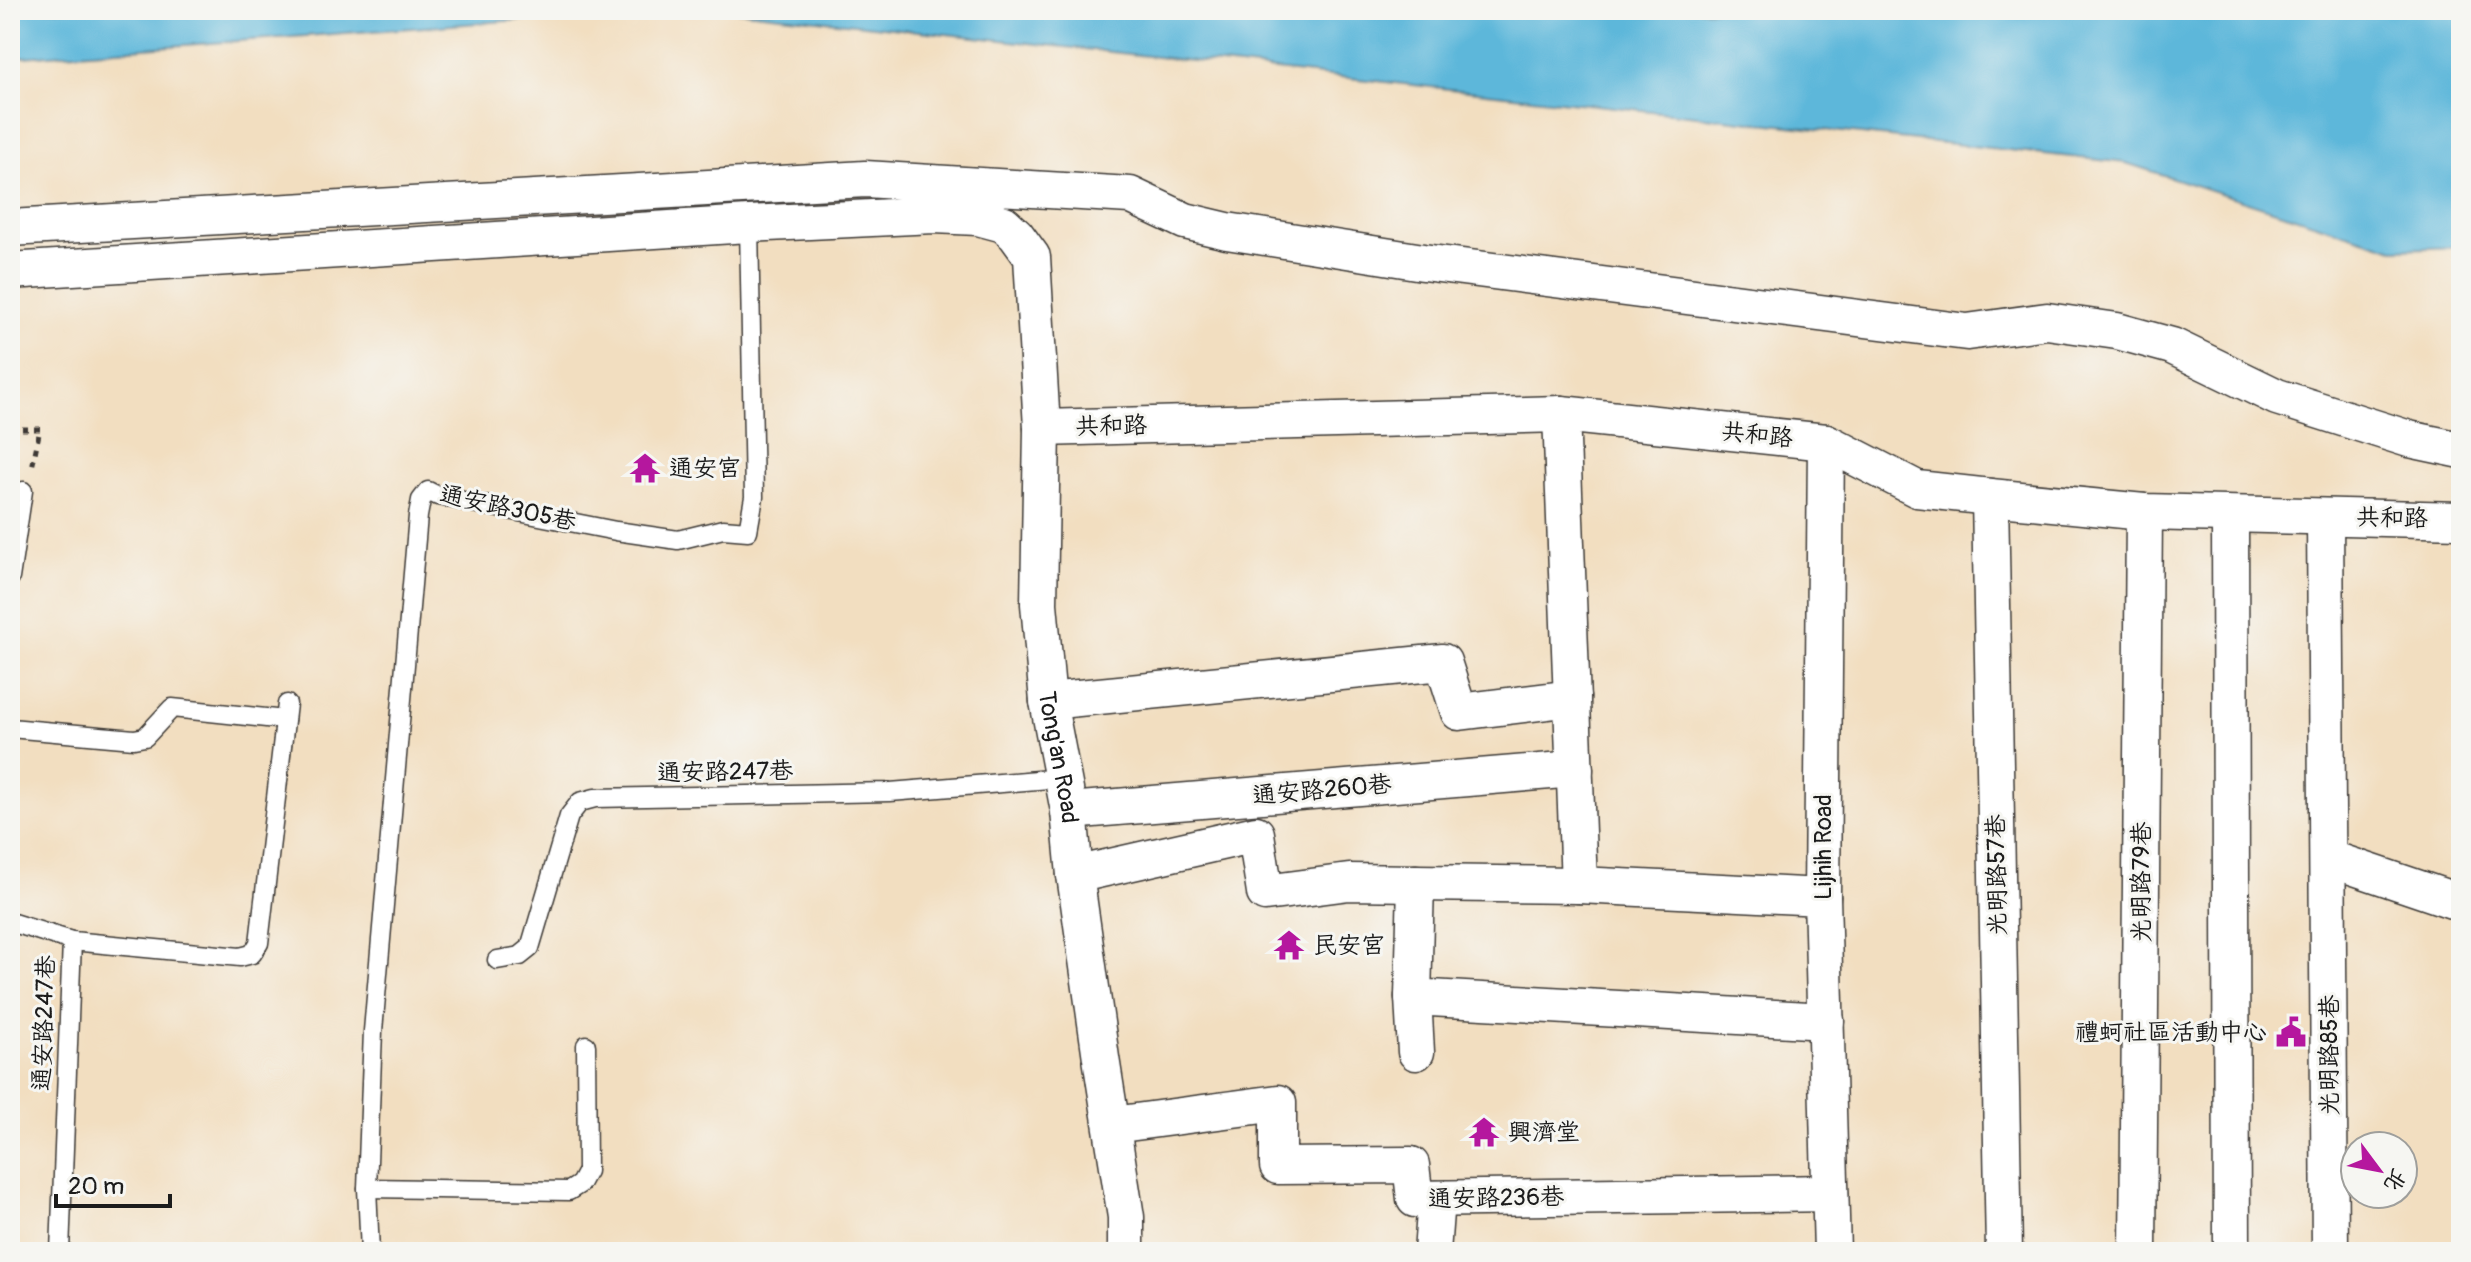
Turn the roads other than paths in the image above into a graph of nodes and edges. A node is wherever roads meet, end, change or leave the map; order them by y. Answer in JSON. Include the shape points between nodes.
{"nodes":[{"id":1,"x":749,"y":224,"type":"junction"},
{"id":2,"x":10,"y":228,"type":"edge"},
{"id":3,"x":10,"y":271,"type":"edge"},
{"id":4,"x":1561,"y":414,"type":"junction"},
{"id":5,"x":1042,"y":428,"type":"junction"},
{"id":6,"x":1826,"y":442,"type":"junction"},
{"id":7,"x":2461,"y":450,"type":"edge"},
{"id":8,"x":26,"y":486,"type":"road end"},
{"id":9,"x":1990,"y":497,"type":"junction"},
{"id":10,"x":2144,"y":512,"type":"junction"},
{"id":11,"x":2230,"y":516,"type":"junction"},
{"id":12,"x":2325,"y":517,"type":"junction"},
{"id":13,"x":2461,"y":520,"type":"edge"},
{"id":14,"x":10,"y":578,"type":"edge"},
{"id":15,"x":1572,"y":698,"type":"junction"},
{"id":16,"x":1048,"y":701,"type":"junction"},
{"id":17,"x":10,"y":728,"type":"edge"},
{"id":18,"x":1575,"y":769,"type":"junction"},
{"id":19,"x":1065,"y":794,"type":"junction"},
{"id":20,"x":2328,"y":858,"type":"junction"},
{"id":21,"x":1075,"y":875,"type":"junction"},
{"id":22,"x":1416,"y":883,"type":"junction"},
{"id":23,"x":1579,"y":885,"type":"junction"},
{"id":24,"x":1822,"y":897,"type":"junction"},
{"id":25,"x":2461,"y":903,"type":"edge"},
{"id":26,"x":10,"y":922,"type":"edge"},
{"id":27,"x":72,"y":941,"type":"junction"},
{"id":28,"x":497,"y":960,"type":"dead end"},
{"id":29,"x":1413,"y":997,"type":"junction"},
{"id":30,"x":1826,"y":1021,"type":"junction"},
{"id":31,"x":586,"y":1045,"type":"dead end"},
{"id":32,"x":1416,"y":1052,"type":"dead end"},
{"id":33,"x":1113,"y":1125,"type":"junction"},
{"id":34,"x":367,"y":1188,"type":"junction"},
{"id":35,"x":1830,"y":1193,"type":"junction"},
{"id":36,"x":1436,"y":1199,"type":"junction"},
{"id":37,"x":60,"y":1252,"type":"edge"},
{"id":38,"x":370,"y":1252,"type":"edge"},
{"id":39,"x":1126,"y":1252,"type":"edge"},
{"id":40,"x":1432,"y":1252,"type":"edge"},
{"id":41,"x":1832,"y":1252,"type":"edge"},
{"id":42,"x":2004,"y":1252,"type":"edge"},
{"id":43,"x":2138,"y":1252,"type":"edge"},
{"id":44,"x":2232,"y":1252,"type":"edge"},
{"id":45,"x":2330,"y":1252,"type":"edge"}],
"edges":[{"from":1,"to":3,"type":"street"},
{"from":1,"to":5,"type":"street","name":"Tong'an Road","via":[[934,215],[1004,224],[1032,257]]},
{"from":1,"to":34,"type":"lane","name":"通安路305巷","via":[[754,497],[748,531],[723,529],[678,540],[428,491],[421,500],[373,1031]]},
{"from":2,"to":7,"type":"street","via":[[865,179],[1048,200],[1130,195],[1213,228],[1423,262],[1967,332],[2047,321],[2117,331],[2172,346],[2277,397]]},
{"from":4,"to":5,"type":"street","name":"共和路"},
{"from":4,"to":6,"type":"street","name":"共和路"},
{"from":4,"to":15,"type":"street"},
{"from":5,"to":16,"type":"street","name":"Tong'an Road","via":[[1039,604]]},
{"from":6,"to":9,"type":"street","name":"共和路","via":[[1917,489]]},
{"from":6,"to":24,"type":"street","name":"Lijhih Road"},
{"from":8,"to":14,"type":"lane"},
{"from":9,"to":10,"type":"street","name":"共和路"},
{"from":9,"to":42,"type":"street","name":"光明路57巷"},
{"from":10,"to":11,"type":"street","name":"共和路"},
{"from":10,"to":43,"type":"street","name":"光明路79巷"},
{"from":11,"to":12,"type":"street","name":"共和路"},
{"from":11,"to":44,"type":"street"},
{"from":12,"to":13,"type":"street","name":"共和路"},
{"from":12,"to":20,"type":"street","name":"光明路85巷"},
{"from":15,"to":16,"type":"street","via":[[1459,712],[1443,662]]},
{"from":15,"to":18,"type":"street"},
{"from":16,"to":19,"type":"street","name":"Tong'an Road"},
{"from":17,"to":27,"type":"lane","via":[[134,739],[145,737],[172,708],[286,712],[259,943],[252,954]]},
{"from":18,"to":19,"type":"street","name":"通安路260巷"},
{"from":18,"to":23,"type":"street"},
{"from":19,"to":21,"type":"street","name":"Tong'an Road"},
{"from":19,"to":28,"type":"lane","name":"通安路247巷","via":[[890,792],[580,802],[569,816],[530,948],[520,956]]},
{"from":20,"to":25,"type":"street"},
{"from":20,"to":45,"type":"street","name":"光明路85巷"},
{"from":21,"to":22,"type":"street","via":[[1256,834],[1265,893],[1349,882]]},
{"from":21,"to":33,"type":"street","name":"Tong'an Road"},
{"from":22,"to":23,"type":"street"},
{"from":22,"to":29,"type":"street"},
{"from":23,"to":24,"type":"street"},
{"from":24,"to":30,"type":"street","name":"Lijhih Road"},
{"from":26,"to":27,"type":"lane"},
{"from":27,"to":37,"type":"lane","name":"通安路247巷"},
{"from":29,"to":30,"type":"street"},
{"from":29,"to":32,"type":"street"},
{"from":30,"to":35,"type":"street","name":"Lijhih Road"},
{"from":31,"to":34,"type":"lane","via":[[587,1171],[580,1184],[569,1191]]},
{"from":33,"to":36,"type":"street","name":"通安路236巷","via":[[1278,1103],[1278,1166],[1411,1165],[1415,1199]]},
{"from":33,"to":39,"type":"street","name":"Tong'an Road"},
{"from":34,"to":38,"type":"lane"},
{"from":35,"to":36,"type":"street","name":"通安路236巷"},
{"from":35,"to":41,"type":"street","name":"Lijhih Road"},
{"from":36,"to":40,"type":"street"}]}
